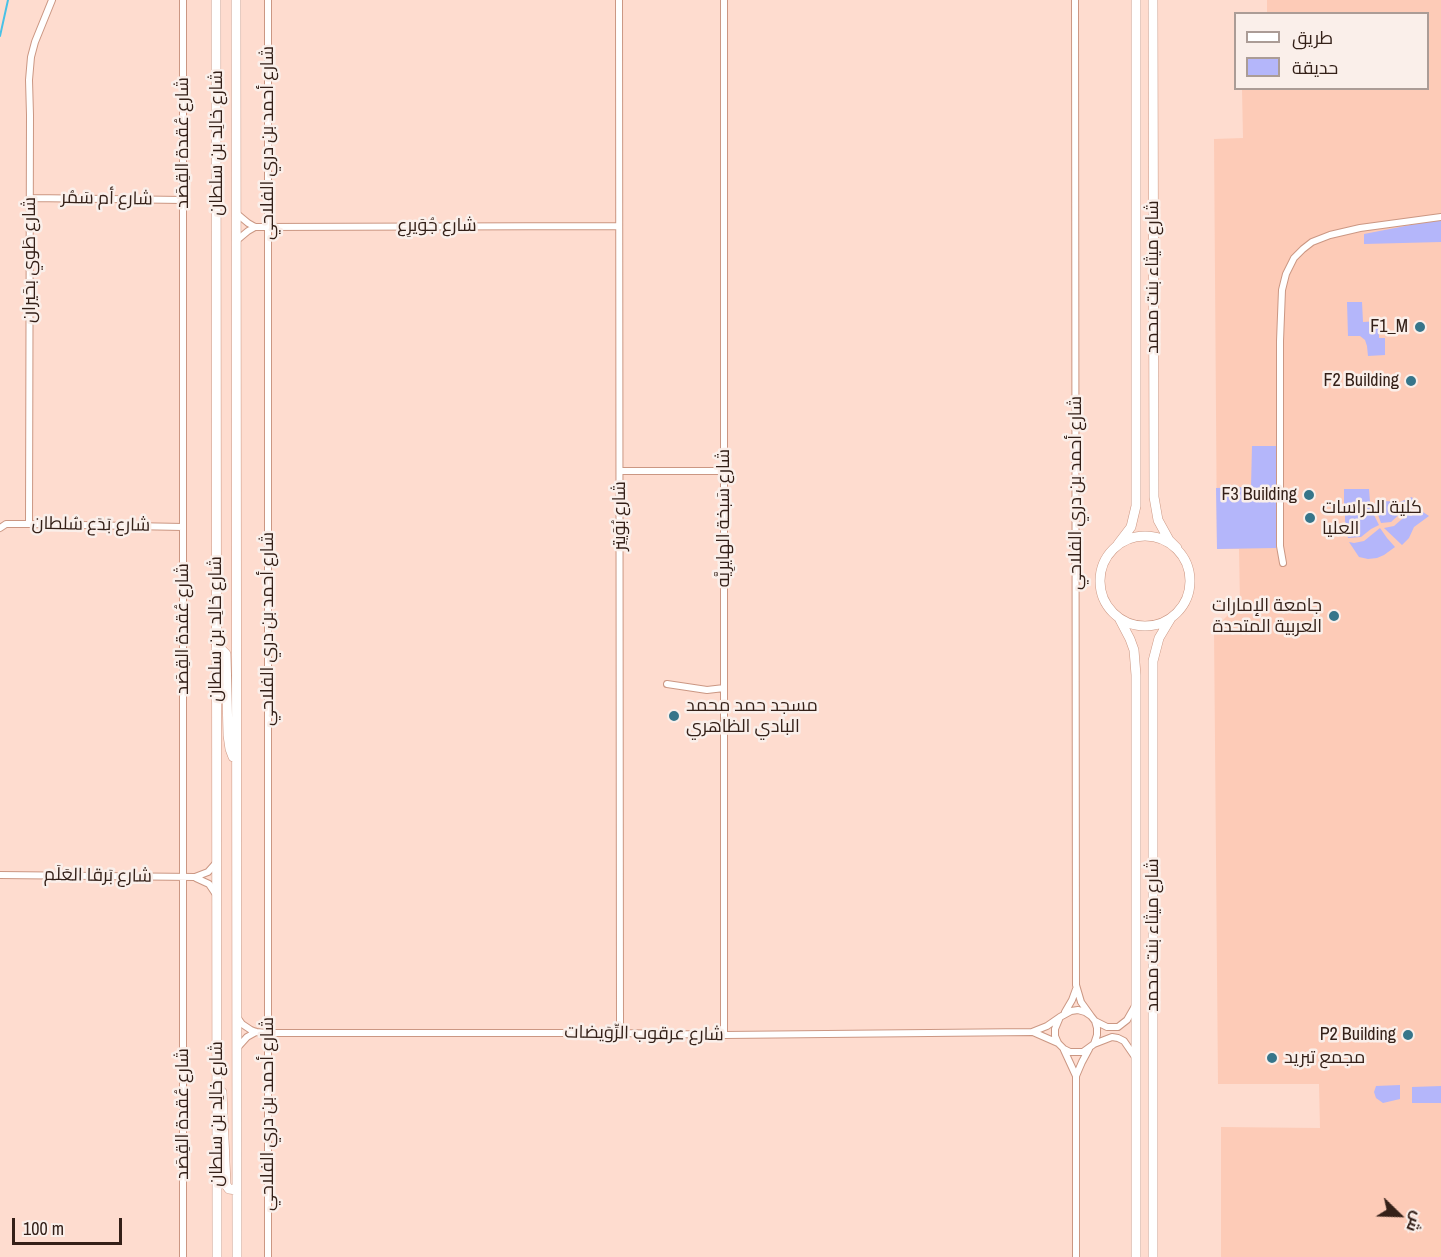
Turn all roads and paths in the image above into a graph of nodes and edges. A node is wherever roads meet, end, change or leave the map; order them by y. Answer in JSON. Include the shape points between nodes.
{"nodes":[{"id":1,"x":52,"y":0,"type":"edge"},
{"id":2,"x":183,"y":0,"type":"edge"},
{"id":3,"x":216,"y":0,"type":"edge"},
{"id":4,"x":236,"y":0,"type":"edge"},
{"id":5,"x":268,"y":0,"type":"edge"},
{"id":6,"x":619,"y":0,"type":"edge"},
{"id":7,"x":724,"y":0,"type":"edge"},
{"id":8,"x":1075,"y":0,"type":"edge"},
{"id":9,"x":1136,"y":0,"type":"edge"},
{"id":10,"x":1153,"y":0,"type":"edge"},
{"id":11,"x":30,"y":198,"type":"junction"},
{"id":12,"x":183,"y":200,"type":"junction"},
{"id":13,"x":236,"y":213,"type":"junction"},
{"id":14,"x":1441,"y":217,"type":"edge"},
{"id":15,"x":268,"y":226,"type":"junction"},
{"id":16,"x":619,"y":226,"type":"junction"},
{"id":17,"x":255,"y":227,"type":"junction"},
{"id":18,"x":236,"y":242,"type":"junction"},
{"id":19,"x":620,"y":471,"type":"junction"},
{"id":20,"x":724,"y":471,"type":"junction"},
{"id":21,"x":29,"y":524,"type":"junction"},
{"id":22,"x":183,"y":527,"type":"junction"},
{"id":23,"x":0,"y":528,"type":"edge"},
{"id":24,"x":1118,"y":544,"type":"junction"},
{"id":25,"x":1177,"y":548,"type":"junction"},
{"id":26,"x":1283,"y":562,"type":"dead end"},
{"id":27,"x":1119,"y":618,"type":"junction"},
{"id":28,"x":1171,"y":618,"type":"junction"},
{"id":29,"x":216,"y":650,"type":"junction"},
{"id":30,"x":667,"y":684,"type":"dead end"},
{"id":31,"x":724,"y":688,"type":"junction"},
{"id":32,"x":236,"y":761,"type":"junction"},
{"id":33,"x":217,"y":861,"type":"junction"},
{"id":34,"x":0,"y":875,"type":"edge"},
{"id":35,"x":183,"y":877,"type":"junction"},
{"id":36,"x":195,"y":878,"type":"junction"},
{"id":37,"x":217,"y":896,"type":"junction"},
{"id":38,"x":1076,"y":985,"type":"junction"},
{"id":39,"x":1136,"y":1006,"type":"junction"},
{"id":40,"x":236,"y":1015,"type":"junction"},
{"id":41,"x":1063,"y":1015,"type":"junction"},
{"id":42,"x":1093,"y":1018,"type":"junction"},
{"id":43,"x":256,"y":1032,"type":"junction"},
{"id":44,"x":1032,"y":1032,"type":"junction"},
{"id":45,"x":268,"y":1033,"type":"junction"},
{"id":46,"x":620,"y":1033,"type":"junction"},
{"id":47,"x":724,"y":1035,"type":"junction"},
{"id":48,"x":1058,"y":1043,"type":"junction"},
{"id":49,"x":1091,"y":1046,"type":"junction"},
{"id":50,"x":236,"y":1049,"type":"junction"},
{"id":51,"x":1064,"y":1049,"type":"junction"},
{"id":52,"x":1136,"y":1057,"type":"junction"},
{"id":53,"x":217,"y":1076,"type":"junction"},
{"id":54,"x":1076,"y":1076,"type":"junction"},
{"id":55,"x":237,"y":1190,"type":"junction"},
{"id":56,"x":183,"y":1257,"type":"edge"},
{"id":57,"x":217,"y":1257,"type":"edge"},
{"id":58,"x":237,"y":1257,"type":"edge"},
{"id":59,"x":268,"y":1257,"type":"edge"},
{"id":60,"x":1076,"y":1257,"type":"edge"},
{"id":61,"x":1136,"y":1257,"type":"edge"},
{"id":62,"x":1153,"y":1257,"type":"edge"}],
"edges":[{"from":1,"to":11,"type":"street","name":"شارع طَوي بحَيران","via":[[37,34],[29,73]]},
{"from":2,"to":12,"type":"street","name":"شارع عُقدة القِصَد"},
{"from":3,"to":29,"type":"main road","name":"شارع خالِد بن سلطان"},
{"from":4,"to":13,"type":"main road","name":"شارع خالِد بن سلطان"},
{"from":5,"to":15,"type":"street","name":"شارع أحمد بن دري الفلاحي"},
{"from":6,"to":16,"type":"street","name":"شارع بُوَيتِر"},
{"from":7,"to":20,"type":"street","name":"شارع سَبخة الهايرِيَّه"},
{"from":8,"to":38,"type":"street","name":"شارع أحمد بن دري الفلاحي"},
{"from":9,"to":24,"type":"main road","name":"شارع ميثاء بنت محمد","via":[[1136,506],[1131,526]]},
{"from":10,"to":25,"type":"main road","name":"شارع ميثاء بنت محمد","via":[[1154,497],[1158,520]]},
{"from":11,"to":12,"type":"street","name":"شارع أم سَمُر"},
{"from":11,"to":21,"type":"street","name":"شارع طَوي بحَيران"},
{"from":12,"to":22,"type":"street","name":"شارع عُقدة القِصَد"},
{"from":13,"to":17,"type":"street"},
{"from":13,"to":18,"type":"main road","name":"شارع خالِد بن سلطان"},
{"from":14,"to":26,"type":"street","via":[[1330,235],[1303,249],[1286,274],[1280,341]]},
{"from":15,"to":16,"type":"street","name":"شارع جُوَيرِع"},
{"from":15,"to":17,"type":"street","name":"شارع جُوَيرِع"},
{"from":15,"to":45,"type":"street","name":"شارع أحمد بن دري الفلاحي"},
{"from":16,"to":19,"type":"street","name":"شارع بُوَيتِر"},
{"from":17,"to":18,"type":"street"},
{"from":18,"to":32,"type":"main road","name":"شارع خالِد بن سلطان"},
{"from":19,"to":20,"type":"street"},
{"from":19,"to":46,"type":"street","name":"شارع بُوَيتِر"},
{"from":20,"to":31,"type":"street","name":"شارع سَبخة الهايرِيَّه"},
{"from":21,"to":22,"type":"street","name":"شارع بَدَع سُلطان"},
{"from":21,"to":23,"type":"street","name":"شارع بَدَع سُلطان","via":[[6,524]]},
{"from":22,"to":35,"type":"street","name":"شارع عُقدة القِصَد"},
{"from":24,"to":25,"type":"main road","via":[[1148,536],[1164,539]]},
{"from":24,"to":27,"type":"main road","via":[[1105,561],[1100,581],[1105,602]]},
{"from":25,"to":28,"type":"main road","via":[[1188,566],[1190,588],[1185,602]]},
{"from":27,"to":28,"type":"main road","via":[[1141,626],[1157,625]]},
{"from":27,"to":39,"type":"main road","name":"شارع ميثاء بنت محمد","via":[[1130,639],[1135,662]]},
{"from":28,"to":62,"type":"main road","name":"شارع ميثاء بنت محمد","via":[[1159,638],[1153,661]]},
{"from":29,"to":32,"type":"main road","via":[[226,654],[229,742]]},
{"from":29,"to":33,"type":"main road","name":"شارع خالِد بن سلطان"},
{"from":30,"to":31,"type":"street","via":[[707,690]]},
{"from":31,"to":47,"type":"street","name":"شارع سَبخة الهايرِيَّه"},
{"from":32,"to":40,"type":"main road","name":"شارع خالِد بن سلطان"},
{"from":33,"to":36,"type":"street","via":[[208,872]]},
{"from":33,"to":37,"type":"main road","name":"شارع خالِد بن سلطان"},
{"from":34,"to":35,"type":"street","name":"شارع بَرقا العَلَم"},
{"from":35,"to":36,"type":"street","name":"شارع بَرقا العَلَم"},
{"from":35,"to":56,"type":"street","name":"شارع عُقدة القِصَد"},
{"from":36,"to":37,"type":"street","via":[[208,884]]},
{"from":37,"to":53,"type":"main road","name":"شارع خالِد بن سلطان"},
{"from":38,"to":41,"type":"street","name":"شارع أحمد بن دري الفلاحي"},
{"from":38,"to":42,"type":"street","name":"شارع أحمد بن دري الفلاحي","via":[[1081,1002]]},
{"from":39,"to":42,"type":"street","via":[[1118,1027],[1107,1028]]},
{"from":39,"to":52,"type":"main road","name":"شارع ميثاء بنت محمد"},
{"from":40,"to":43,"type":"street"},
{"from":40,"to":50,"type":"main road","name":"شارع خالِد بن سلطان"},
{"from":41,"to":42,"type":"street","via":[[1078,1010]]},
{"from":41,"to":44,"type":"street","name":"شارع عرقوب الرِّوَيضات"},
{"from":41,"to":48,"type":"street","via":[[1055,1029]]},
{"from":42,"to":49,"type":"street","via":[[1097,1035]]},
{"from":43,"to":45,"type":"street","name":"شارع عرقوب الرِّوَيضات"},
{"from":43,"to":50,"type":"street"},
{"from":44,"to":47,"type":"street","name":"شارع عرقوب الرِّوَيضات"},
{"from":44,"to":48,"type":"street","name":"شارع عرقوب الرِّوَيضات"},
{"from":45,"to":46,"type":"street","name":"شارع عرقوب الرِّوَيضات"},
{"from":45,"to":59,"type":"street","name":"شارع أحمد بن دري الفلاحي"},
{"from":46,"to":47,"type":"street","name":"شارع عرقوب الرِّوَيضات"},
{"from":48,"to":51,"type":"street"},
{"from":49,"to":51,"type":"street","via":[[1077,1053]]},
{"from":49,"to":52,"type":"street","via":[[1106,1038],[1118,1038]]},
{"from":49,"to":54,"type":"street"},
{"from":50,"to":55,"type":"main road","name":"شارع خالِد بن سلطان"},
{"from":51,"to":54,"type":"street"},
{"from":52,"to":61,"type":"main road","name":"شارع ميثاء بنت محمد"},
{"from":53,"to":55,"type":"main road","via":[[223,1100],[226,1185],[231,1191]]},
{"from":53,"to":57,"type":"main road","name":"شارع خالِد بن سلطان"},
{"from":54,"to":60,"type":"street"},
{"from":55,"to":58,"type":"main road","name":"شارع خالِد بن سلطان"}]}
